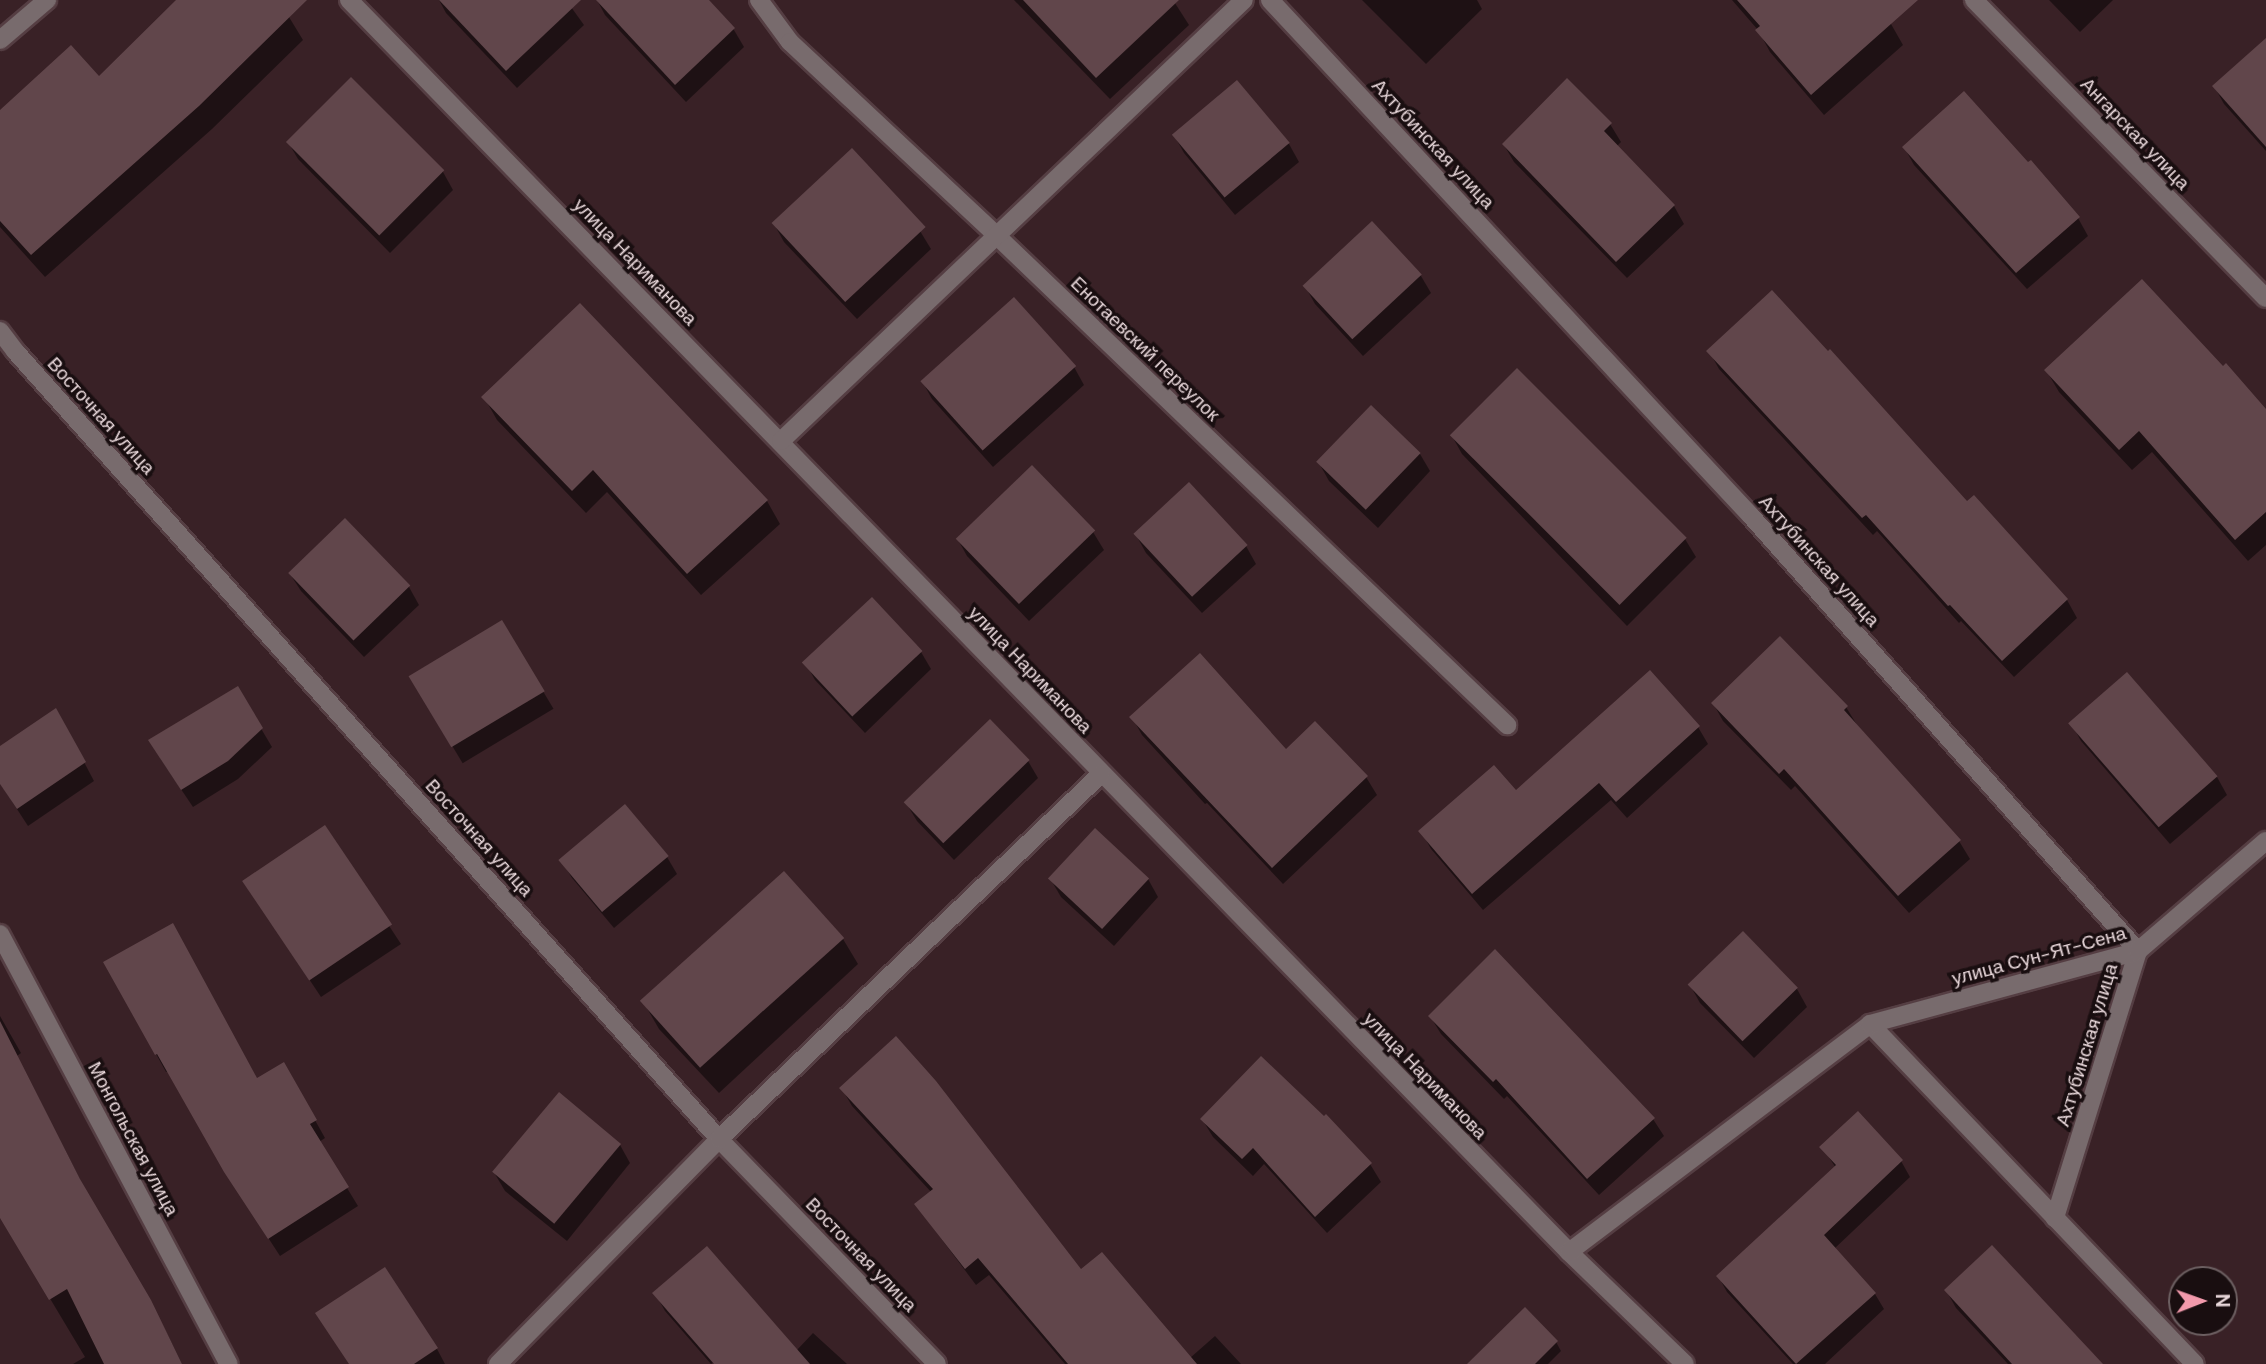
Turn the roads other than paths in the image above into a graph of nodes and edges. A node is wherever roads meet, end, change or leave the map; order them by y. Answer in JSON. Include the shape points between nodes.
{"nodes":[{"id":1,"x":47,"y":0,"type":"edge"},
{"id":2,"x":349,"y":0,"type":"edge"},
{"id":3,"x":759,"y":0,"type":"edge"},
{"id":4,"x":1244,"y":0,"type":"edge"},
{"id":5,"x":1270,"y":0,"type":"edge"},
{"id":6,"x":1974,"y":0,"type":"edge"},
{"id":7,"x":0,"y":40,"type":"edge"},
{"id":8,"x":997,"y":236,"type":"junction"},
{"id":9,"x":2266,"y":298,"type":"edge"},
{"id":10,"x":0,"y":331,"type":"edge"},
{"id":11,"x":782,"y":441,"type":"junction"},
{"id":12,"x":1507,"y":725,"type":"dead end"},
{"id":13,"x":1101,"y":774,"type":"junction"},
{"id":14,"x":2266,"y":841,"type":"edge"},
{"id":15,"x":0,"y":934,"type":"edge"},
{"id":16,"x":2138,"y":951,"type":"junction"},
{"id":17,"x":1870,"y":1024,"type":"junction"},
{"id":18,"x":719,"y":1139,"type":"junction"},
{"id":19,"x":2055,"y":1218,"type":"junction"},
{"id":20,"x":1569,"y":1252,"type":"junction"},
{"id":21,"x":229,"y":1364,"type":"edge"},
{"id":22,"x":498,"y":1364,"type":"edge"},
{"id":23,"x":937,"y":1364,"type":"edge"},
{"id":24,"x":1685,"y":1364,"type":"edge"},
{"id":25,"x":2194,"y":1364,"type":"edge"}],
"edges":[{"from":1,"to":7,"type":"street"},
{"from":2,"to":11,"type":"street","name":"улица Нариманова"},
{"from":3,"to":8,"type":"street","name":"Енотаевский переулок","via":[[790,42]]},
{"from":4,"to":8,"type":"street"},
{"from":5,"to":16,"type":"street","name":"Ахтубинская улица","via":[[1751,516]]},
{"from":6,"to":9,"type":"street","name":"Ангарская улица"},
{"from":8,"to":11,"type":"street"},
{"from":8,"to":12,"type":"street","name":"Енотаевский переулок"},
{"from":10,"to":18,"type":"street","name":"Восточная улица"},
{"from":11,"to":13,"type":"street","name":"улица Нариманова"},
{"from":13,"to":18,"type":"street"},
{"from":13,"to":20,"type":"street","name":"улица Нариманова"},
{"from":14,"to":16,"type":"street","name":"улица Сун-Ят-Сена"},
{"from":15,"to":21,"type":"street","name":"Монгольская улица"},
{"from":16,"to":17,"type":"street","name":"улица Сун-Ят-Сена"},
{"from":16,"to":19,"type":"street","name":"Ахтубинская улица"},
{"from":17,"to":19,"type":"street"},
{"from":17,"to":20,"type":"street"},
{"from":18,"to":22,"type":"street"},
{"from":18,"to":23,"type":"street","name":"Восточная улица"},
{"from":19,"to":25,"type":"street"},
{"from":20,"to":24,"type":"street","name":"улица Нариманова"}]}
